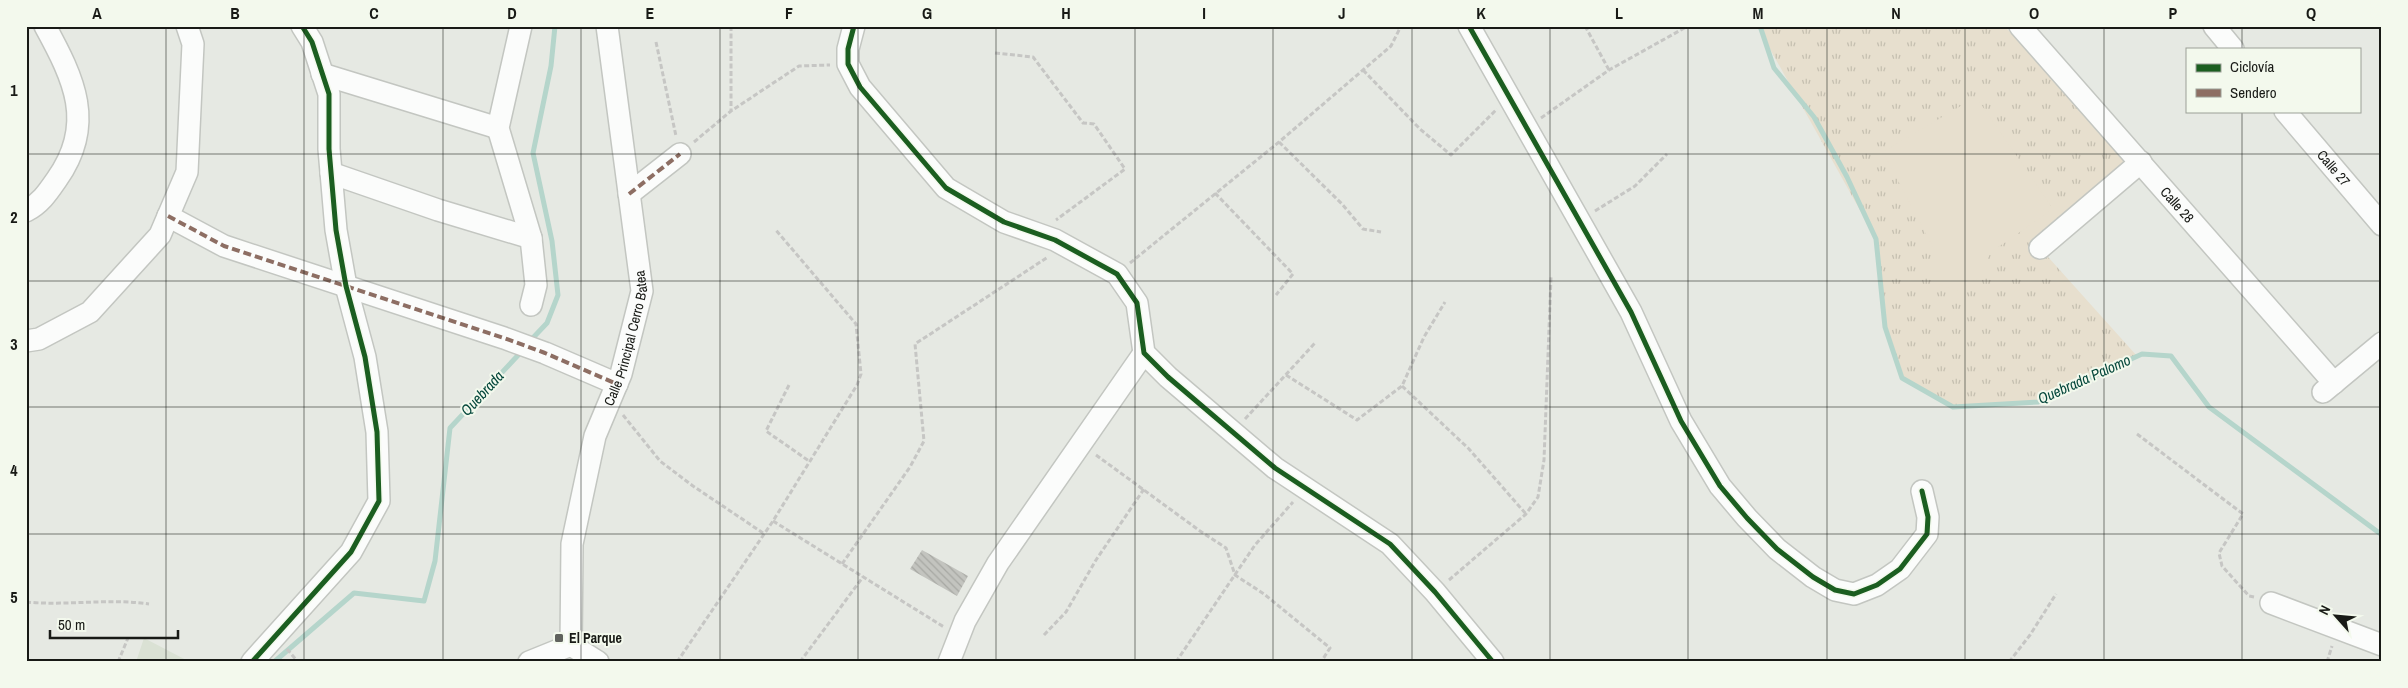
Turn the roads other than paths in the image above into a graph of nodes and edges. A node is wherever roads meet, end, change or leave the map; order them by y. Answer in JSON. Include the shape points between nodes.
{"nodes":[{"id":1,"x":46,"y":26,"type":"edge"},
{"id":2,"x":187,"y":26,"type":"edge"},
{"id":3,"x":302,"y":26,"type":"edge"},
{"id":4,"x":521,"y":26,"type":"edge"},
{"id":5,"x":607,"y":26,"type":"edge"},
{"id":6,"x":854,"y":26,"type":"edge"},
{"id":7,"x":1469,"y":26,"type":"edge"},
{"id":8,"x":2020,"y":26,"type":"edge"},
{"id":9,"x":2214,"y":26,"type":"edge"},
{"id":10,"x":2232,"y":48,"type":"edge"},
{"id":11,"x":322,"y":74,"type":"junction"},
{"id":12,"x":2286,"y":112,"type":"edge"},
{"id":13,"x":498,"y":128,"type":"junction"},
{"id":14,"x":680,"y":154,"type":"road end"},
{"id":15,"x":2141,"y":162,"type":"junction"},
{"id":16,"x":331,"y":173,"type":"junction"},
{"id":17,"x":629,"y":194,"type":"junction"},
{"id":18,"x":26,"y":211,"type":"edge"},
{"id":19,"x":168,"y":216,"type":"junction"},
{"id":20,"x":2382,"y":225,"type":"edge"},
{"id":21,"x":531,"y":238,"type":"junction"},
{"id":22,"x":2040,"y":248,"type":"dead end"},
{"id":23,"x":346,"y":286,"type":"junction"},
{"id":24,"x":531,"y":304,"type":"dead end"},
{"id":25,"x":26,"y":341,"type":"edge"},
{"id":26,"x":2382,"y":343,"type":"edge"},
{"id":27,"x":1144,"y":353,"type":"junction"},
{"id":28,"x":614,"y":391,"type":"junction"},
{"id":29,"x":1922,"y":490,"type":"dead end"},
{"id":30,"x":2271,"y":603,"type":"road end"},
{"id":31,"x":571,"y":645,"type":"junction"},
{"id":32,"x":2382,"y":645,"type":"edge"},
{"id":33,"x":252,"y":662,"type":"edge"},
{"id":34,"x":529,"y":662,"type":"edge"},
{"id":35,"x":598,"y":662,"type":"edge"},
{"id":36,"x":949,"y":662,"type":"edge"},
{"id":37,"x":1493,"y":662,"type":"edge"}],
"edges":[{"from":1,"to":18,"type":"street","via":[[67,67],[80,119],[74,150],[64,169],[39,204]]},
{"from":2,"to":19,"type":"street","via":[[193,44],[187,172]]},
{"from":3,"to":11,"type":"street","via":[[312,42]]},
{"from":4,"to":13,"type":"street"},
{"from":5,"to":17,"type":"street","name":"Calle Principal Cerro Batea"},
{"from":6,"to":27,"type":"street","via":[[848,64],[860,87],[946,188],[1004,222],[1055,240],[1117,274],[1137,303]]},
{"from":7,"to":29,"type":"street","via":[[1631,312],[1681,422],[1720,486],[1746,518],[1777,549],[1813,577],[1834,590],[1854,594],[1877,585],[1900,569],[1927,534],[1928,517]]},
{"from":8,"to":15,"type":"street","name":"Calle 28"},
{"from":9,"to":10,"type":"street"},
{"from":11,"to":13,"type":"street"},
{"from":11,"to":16,"type":"street","via":[[329,94]]},
{"from":12,"to":20,"type":"street","name":"Calle 27"},
{"from":13,"to":21,"type":"street"},
{"from":14,"to":17,"type":"street"},
{"from":15,"to":22,"type":"street"},
{"from":15,"to":26,"type":"street","name":"Calle 28","via":[[2328,387]]},
{"from":16,"to":21,"type":"street"},
{"from":16,"to":23,"type":"street","via":[[336,230]]},
{"from":17,"to":28,"type":"street","name":"Calle Principal Cerro Batea","via":[[642,291]]},
{"from":19,"to":23,"type":"street","via":[[224,246]]},
{"from":19,"to":25,"type":"street","via":[[160,235],[90,312],[39,339]]},
{"from":21,"to":24,"type":"street","via":[[536,285]]},
{"from":23,"to":28,"type":"street","via":[[545,353]]},
{"from":23,"to":33,"type":"street","via":[[367,367],[377,432],[379,501],[350,552]]},
{"from":27,"to":36,"type":"street","via":[[998,563],[965,621]]},
{"from":27,"to":37,"type":"street","via":[[1275,468],[1390,544]]},
{"from":28,"to":31,"type":"street","name":"Calle Principal Cerro Batea","via":[[595,436],[572,544]]},
{"from":30,"to":32,"type":"street"},
{"from":31,"to":34,"type":"street"},
{"from":31,"to":35,"type":"street"}]}
